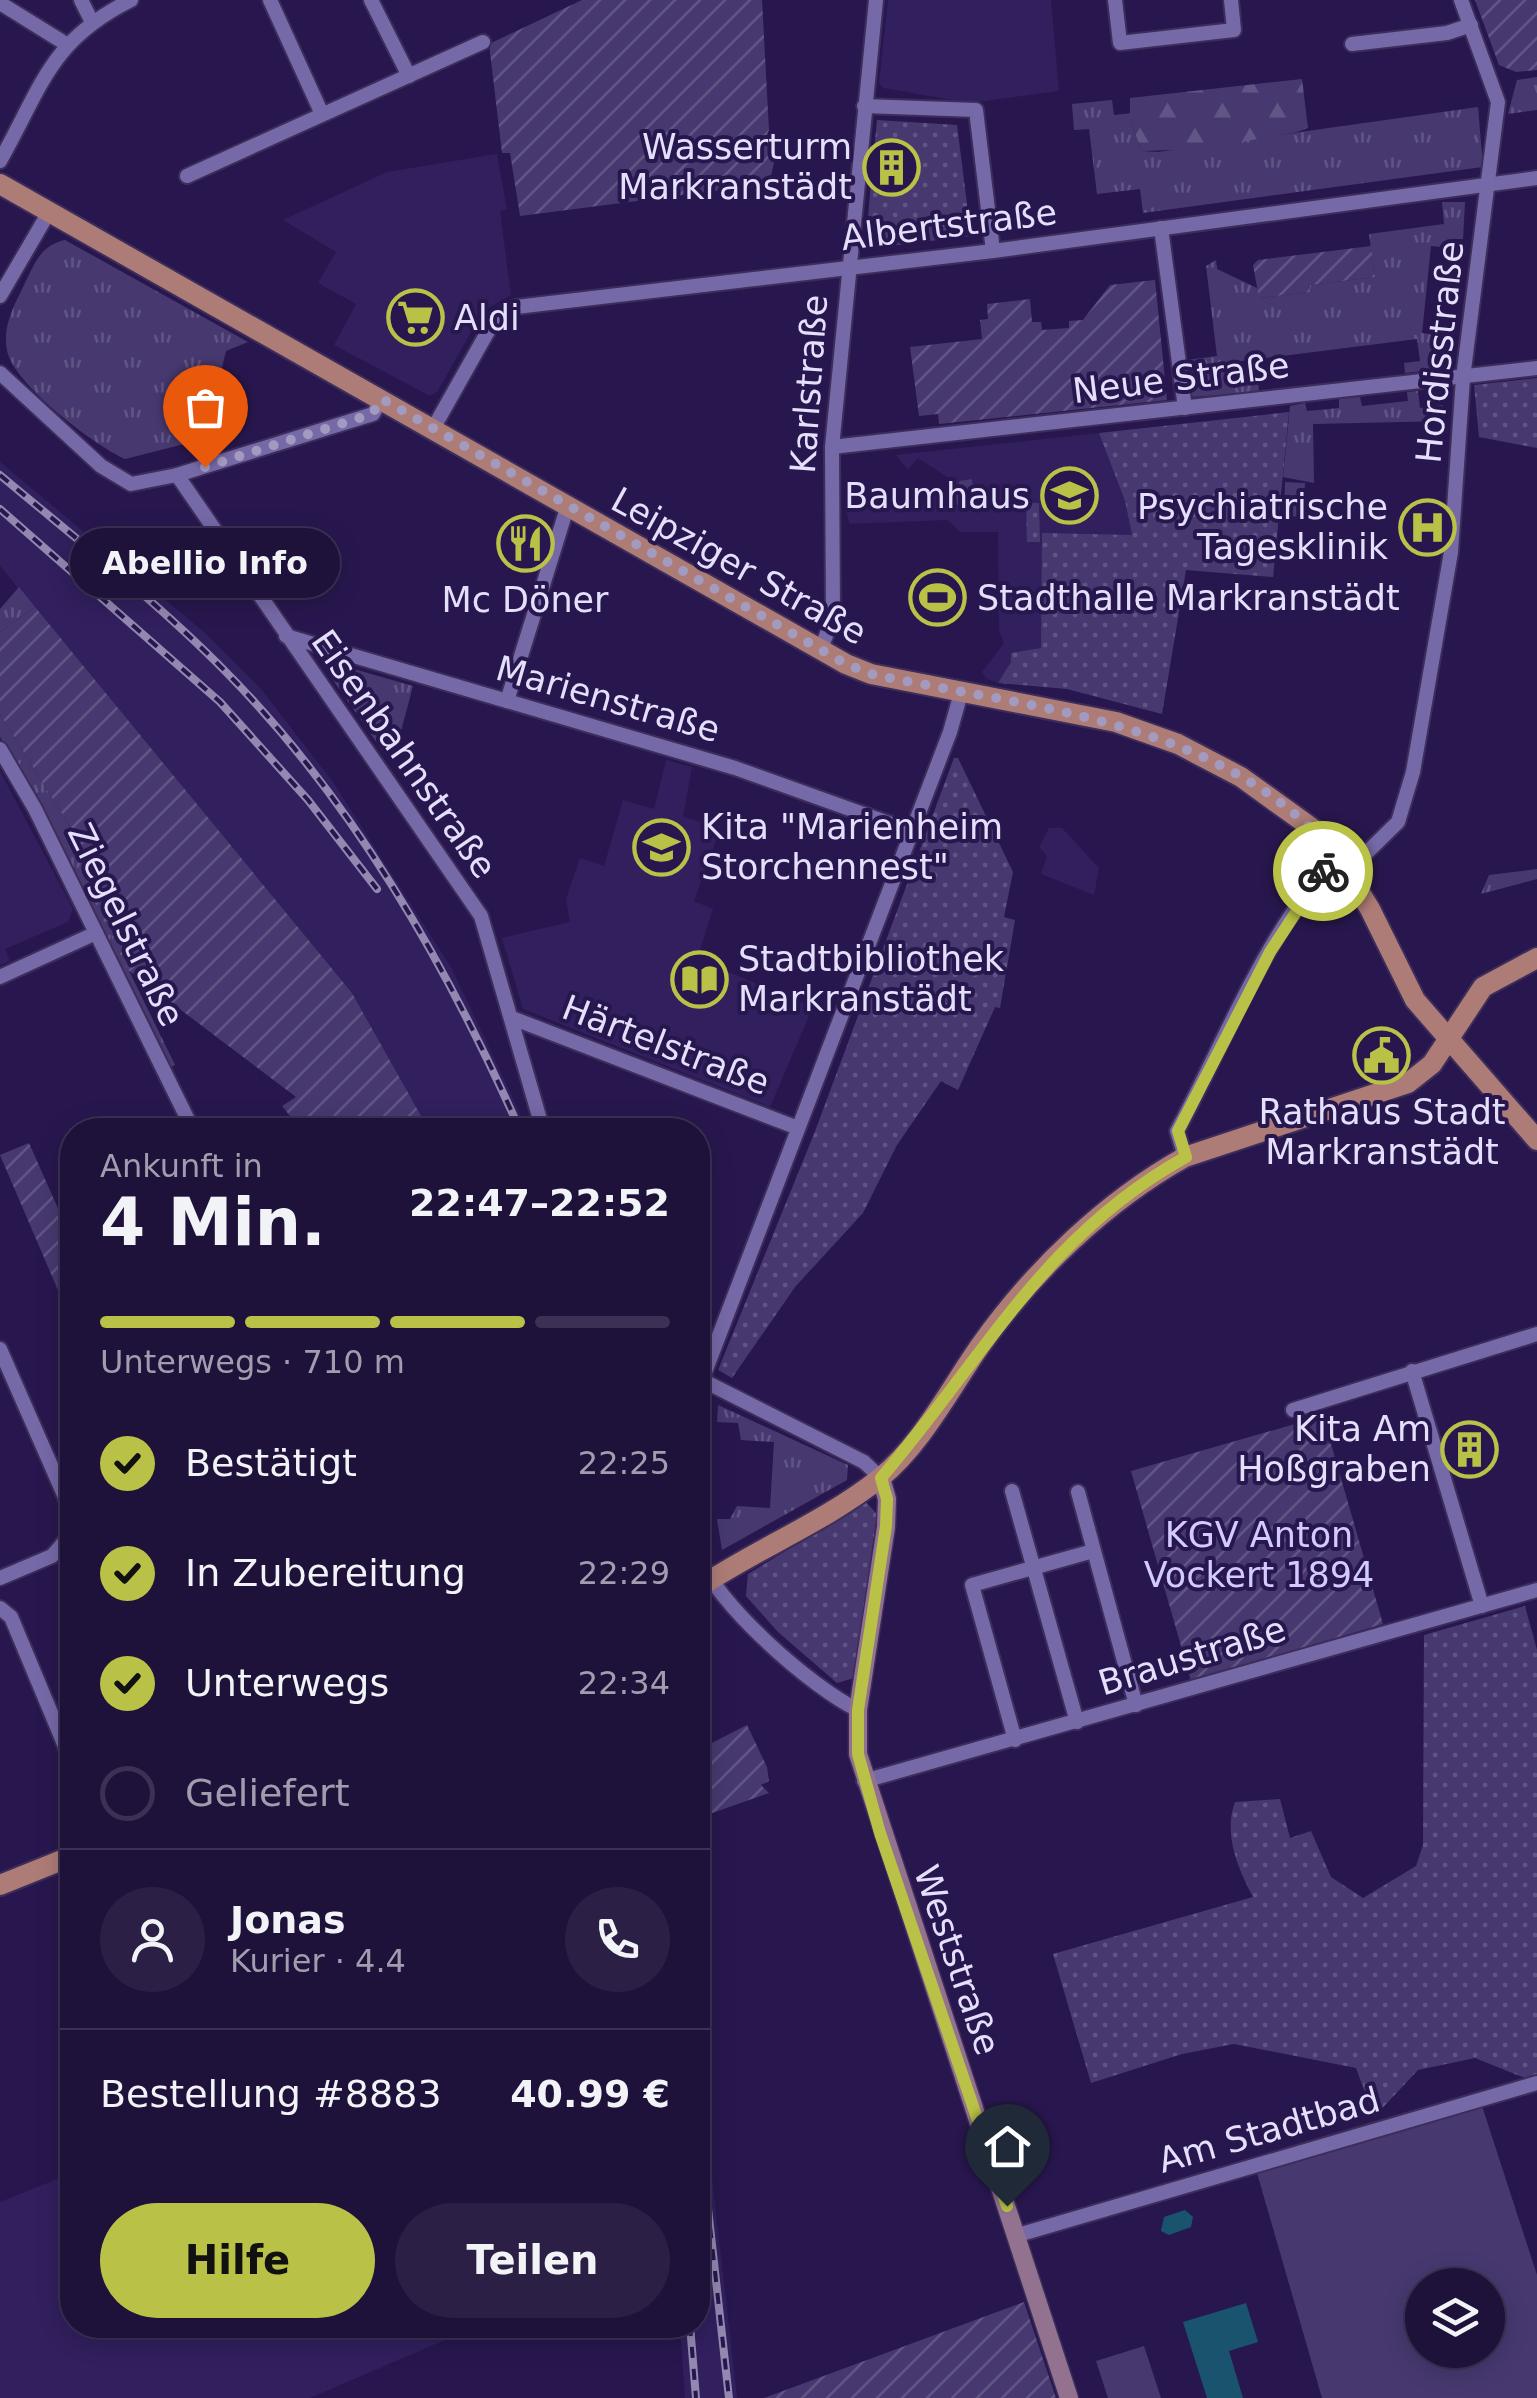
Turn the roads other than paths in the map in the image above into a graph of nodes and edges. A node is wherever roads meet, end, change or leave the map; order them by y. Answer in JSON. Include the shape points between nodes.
{"nodes":[{"id":1,"x":81,"y":0,"type":"edge"},
{"id":2,"x":130,"y":0,"type":"edge"},
{"id":3,"x":270,"y":0,"type":"edge"},
{"id":4,"x":371,"y":0,"type":"edge"},
{"id":5,"x":876,"y":0,"type":"edge"},
{"id":6,"x":1114,"y":0,"type":"edge"},
{"id":7,"x":1231,"y":0,"type":"edge"},
{"id":8,"x":1462,"y":0,"type":"edge"},
{"id":9,"x":0,"y":3,"type":"edge"},
{"id":10,"x":91,"y":20,"type":"junction"},
{"id":11,"x":1471,"y":25,"type":"junction"},
{"id":12,"x":483,"y":42,"type":"dead end"},
{"id":13,"x":66,"y":44,"type":"junction"},
{"id":14,"x":1352,"y":44,"type":"dead end"},
{"id":15,"x":409,"y":76,"type":"junction"},
{"id":16,"x":864,"y":106,"type":"junction"},
{"id":17,"x":322,"y":114,"type":"junction"},
{"id":18,"x":0,"y":161,"type":"edge"},
{"id":19,"x":187,"y":176,"type":"dead end"},
{"id":20,"x":1537,"y":178,"type":"edge"},
{"id":21,"x":0,"y":184,"type":"edge"},
{"id":22,"x":1488,"y":185,"type":"junction"},
{"id":23,"x":50,"y":212,"type":"junction"},
{"id":24,"x":1160,"y":228,"type":"junction"},
{"id":25,"x":992,"y":251,"type":"junction"},
{"id":26,"x":847,"y":269,"type":"junction"},
{"id":27,"x":0,"y":296,"type":"edge"},
{"id":28,"x":1537,"y":368,"type":"edge"},
{"id":29,"x":0,"y":373,"type":"edge"},
{"id":30,"x":1463,"y":378,"type":"junction"},
{"id":31,"x":382,"y":399,"type":"junction"},
{"id":32,"x":1185,"y":408,"type":"junction"},
{"id":33,"x":434,"y":427,"type":"junction"},
{"id":34,"x":832,"y":447,"type":"junction"},
{"id":35,"x":178,"y":476,"type":"junction"},
{"id":36,"x":567,"y":508,"type":"junction"},
{"id":37,"x":285,"y":636,"type":"junction"},
{"id":38,"x":820,"y":652,"type":"junction"},
{"id":39,"x":961,"y":693,"type":"junction"},
{"id":40,"x":508,"y":701,"type":"junction"},
{"id":41,"x":0,"y":749,"type":"edge"},
{"id":42,"x":911,"y":831,"type":"junction"},
{"id":43,"x":1343,"y":864,"type":"junction"},
{"id":44,"x":96,"y":933,"type":"junction"},
{"id":45,"x":1537,"y":958,"type":"edge"},
{"id":46,"x":0,"y":977,"type":"edge"},
{"id":47,"x":512,"y":1018,"type":"junction"},
{"id":48,"x":1446,"y":1038,"type":"junction"},
{"id":49,"x":187,"y":1118,"type":"edge"},
{"id":50,"x":540,"y":1118,"type":"edge"},
{"id":51,"x":798,"y":1128,"type":"junction"},
{"id":52,"x":1537,"y":1140,"type":"edge"},
{"id":53,"x":1186,"y":1157,"type":"junction"},
{"id":54,"x":1537,"y":1334,"type":"edge"},
{"id":55,"x":0,"y":1349,"type":"edge"},
{"id":56,"x":710,"y":1352,"type":"edge"},
{"id":57,"x":1412,"y":1371,"type":"junction"},
{"id":58,"x":710,"y":1383,"type":"edge"},
{"id":59,"x":1294,"y":1410,"type":"dead end"},
{"id":60,"x":881,"y":1478,"type":"junction"},
{"id":61,"x":60,"y":1486,"type":"edge"},
{"id":62,"x":1012,"y":1491,"type":"dead end"},
{"id":63,"x":1078,"y":1492,"type":"dead end"},
{"id":64,"x":60,"y":1547,"type":"edge"},
{"id":65,"x":1093,"y":1551,"type":"junction"},
{"id":66,"x":1033,"y":1567,"type":"junction"},
{"id":67,"x":0,"y":1578,"type":"edge"},
{"id":68,"x":710,"y":1580,"type":"edge"},
{"id":69,"x":710,"y":1590,"type":"edge"},
{"id":70,"x":1537,"y":1590,"type":"edge"},
{"id":71,"x":1482,"y":1606,"type":"junction"},
{"id":72,"x":0,"y":1608,"type":"edge"},
{"id":73,"x":1136,"y":1704,"type":"junction"},
{"id":74,"x":858,"y":1710,"type":"junction"},
{"id":75,"x":1077,"y":1722,"type":"junction"},
{"id":76,"x":60,"y":1734,"type":"edge"},
{"id":77,"x":1015,"y":1740,"type":"junction"},
{"id":78,"x":864,"y":1781,"type":"junction"},
{"id":79,"x":60,"y":1861,"type":"edge"},
{"id":80,"x":0,"y":1885,"type":"edge"},
{"id":81,"x":1537,"y":2083,"type":"edge"},
{"id":82,"x":1018,"y":2235,"type":"junction"},
{"id":83,"x":1069,"y":2398,"type":"edge"}],
"edges":[{"from":1,"to":10,"type":"street"},
{"from":2,"to":10,"type":"street"},
{"from":3,"to":17,"type":"street"},
{"from":4,"to":15,"type":"street"},
{"from":5,"to":16,"type":"street","name":"Karlstraße"},
{"from":6,"to":7,"type":"street","via":[[1120,43],[1241,29]]},
{"from":8,"to":11,"type":"street","name":"Hordisstraße"},
{"from":9,"to":13,"type":"street"},
{"from":10,"to":13,"type":"street"},
{"from":11,"to":14,"type":"street"},
{"from":11,"to":22,"type":"street","name":"Hordisstraße","via":[[1498,102]]},
{"from":12,"to":15,"type":"street"},
{"from":13,"to":18,"type":"street"},
{"from":15,"to":17,"type":"street"},
{"from":16,"to":25,"type":"street","via":[[976,110]]},
{"from":16,"to":26,"type":"street","name":"Karlstraße"},
{"from":17,"to":19,"type":"street"},
{"from":20,"to":22,"type":"street","name":"Albertstraße"},
{"from":21,"to":23,"type":"main road","name":"Leipziger Straße"},
{"from":22,"to":24,"type":"street","name":"Albertstraße"},
{"from":22,"to":30,"type":"street","name":"Hordisstraße"},
{"from":23,"to":27,"type":"street"},
{"from":23,"to":31,"type":"main road","name":"Leipziger Straße"},
{"from":24,"to":25,"type":"street","name":"Albertstraße"},
{"from":24,"to":32,"type":"street"},
{"from":25,"to":26,"type":"street","name":"Albertstraße"},
{"from":26,"to":33,"type":"street","name":"Albertstraße","via":[[503,311]]},
{"from":26,"to":34,"type":"street","name":"Karlstraße"},
{"from":28,"to":30,"type":"street","name":"Neue Straße"},
{"from":29,"to":35,"type":"street","via":[[117,478],[143,484]]},
{"from":30,"to":32,"type":"street","name":"Neue Straße"},
{"from":30,"to":43,"type":"street","name":"Hordisstraße","via":[[1451,552],[1413,772],[1398,822]]},
{"from":31,"to":33,"type":"main road","name":"Leipziger Straße"},
{"from":31,"to":35,"type":"street","via":[[372,414]]},
{"from":32,"to":34,"type":"street","name":"Neue Straße"},
{"from":33,"to":36,"type":"main road","name":"Leipziger Straße"},
{"from":34,"to":38,"type":"street","name":"Karlstraße","via":[[833,618]]},
{"from":35,"to":37,"type":"street","name":"Eisenbahnstraße"},
{"from":36,"to":38,"type":"main road","name":"Leipziger Straße"},
{"from":36,"to":40,"type":"street"},
{"from":37,"to":40,"type":"street","name":"Marienstraße"},
{"from":37,"to":47,"type":"street","name":"Eisenbahnstraße","via":[[481,916]]},
{"from":38,"to":39,"type":"main road","name":"Leipziger Straße","via":[[871,674]]},
{"from":39,"to":42,"type":"street"},
{"from":39,"to":43,"type":"main road","name":"Leipziger Straße","via":[[1116,722],[1178,744],[1241,777],[1316,831]]},
{"from":40,"to":42,"type":"street","name":"Marienstraße","via":[[736,768]]},
{"from":41,"to":44,"type":"street","name":"Ziegelstraße"},
{"from":42,"to":51,"type":"street"},
{"from":43,"to":48,"type":"main road","name":"Leipziger Straße","via":[[1415,1000]]},
{"from":43,"to":53,"type":"street","name":"Hordisstraße","via":[[1323,872],[1270,952],[1178,1131]]},
{"from":44,"to":46,"type":"street"},
{"from":44,"to":49,"type":"street","name":"Ziegelstraße"},
{"from":45,"to":48,"type":"main road","via":[[1483,987]]},
{"from":47,"to":50,"type":"street","name":"Eisenbahnstraße"},
{"from":47,"to":51,"type":"street","name":"Härtelstraße"},
{"from":48,"to":52,"type":"main road","name":"Leipziger Straße"},
{"from":48,"to":53,"type":"main road","via":[[1432,1064],[1408,1083]]},
{"from":51,"to":56,"type":"street"},
{"from":53,"to":60,"type":"main road","via":[[1085,1229],[1037,1278]]},
{"from":54,"to":57,"type":"street"},
{"from":55,"to":61,"type":"street"},
{"from":57,"to":59,"type":"street"},
{"from":57,"to":71,"type":"street"},
{"from":58,"to":60,"type":"street","via":[[864,1462]]},
{"from":60,"to":68,"type":"main road"},
{"from":60,"to":74,"type":"main road","name":"Weststraße","via":[[886,1526]]},
{"from":62,"to":66,"type":"street"},
{"from":63,"to":65,"type":"street"},
{"from":64,"to":67,"type":"street"},
{"from":65,"to":66,"type":"street"},
{"from":65,"to":73,"type":"street"},
{"from":66,"to":75,"type":"street"},
{"from":66,"to":77,"type":"street","via":[[972,1585]]},
{"from":69,"to":74,"type":"street"},
{"from":70,"to":71,"type":"street","name":"Braustraße"},
{"from":71,"to":73,"type":"street","name":"Braustraße"},
{"from":72,"to":76,"type":"street","via":[[11,1617]]},
{"from":73,"to":75,"type":"street","name":"Braustraße"},
{"from":74,"to":78,"type":"main road","name":"Weststraße"},
{"from":75,"to":77,"type":"street","name":"Braustraße"},
{"from":77,"to":78,"type":"street","name":"Braustraße"},
{"from":78,"to":82,"type":"main road","name":"Weststraße"},
{"from":79,"to":80,"type":"main road"},
{"from":81,"to":82,"type":"street","name":"Am Stadtbad"},
{"from":82,"to":83,"type":"main road","name":"Weststraße"}]}
